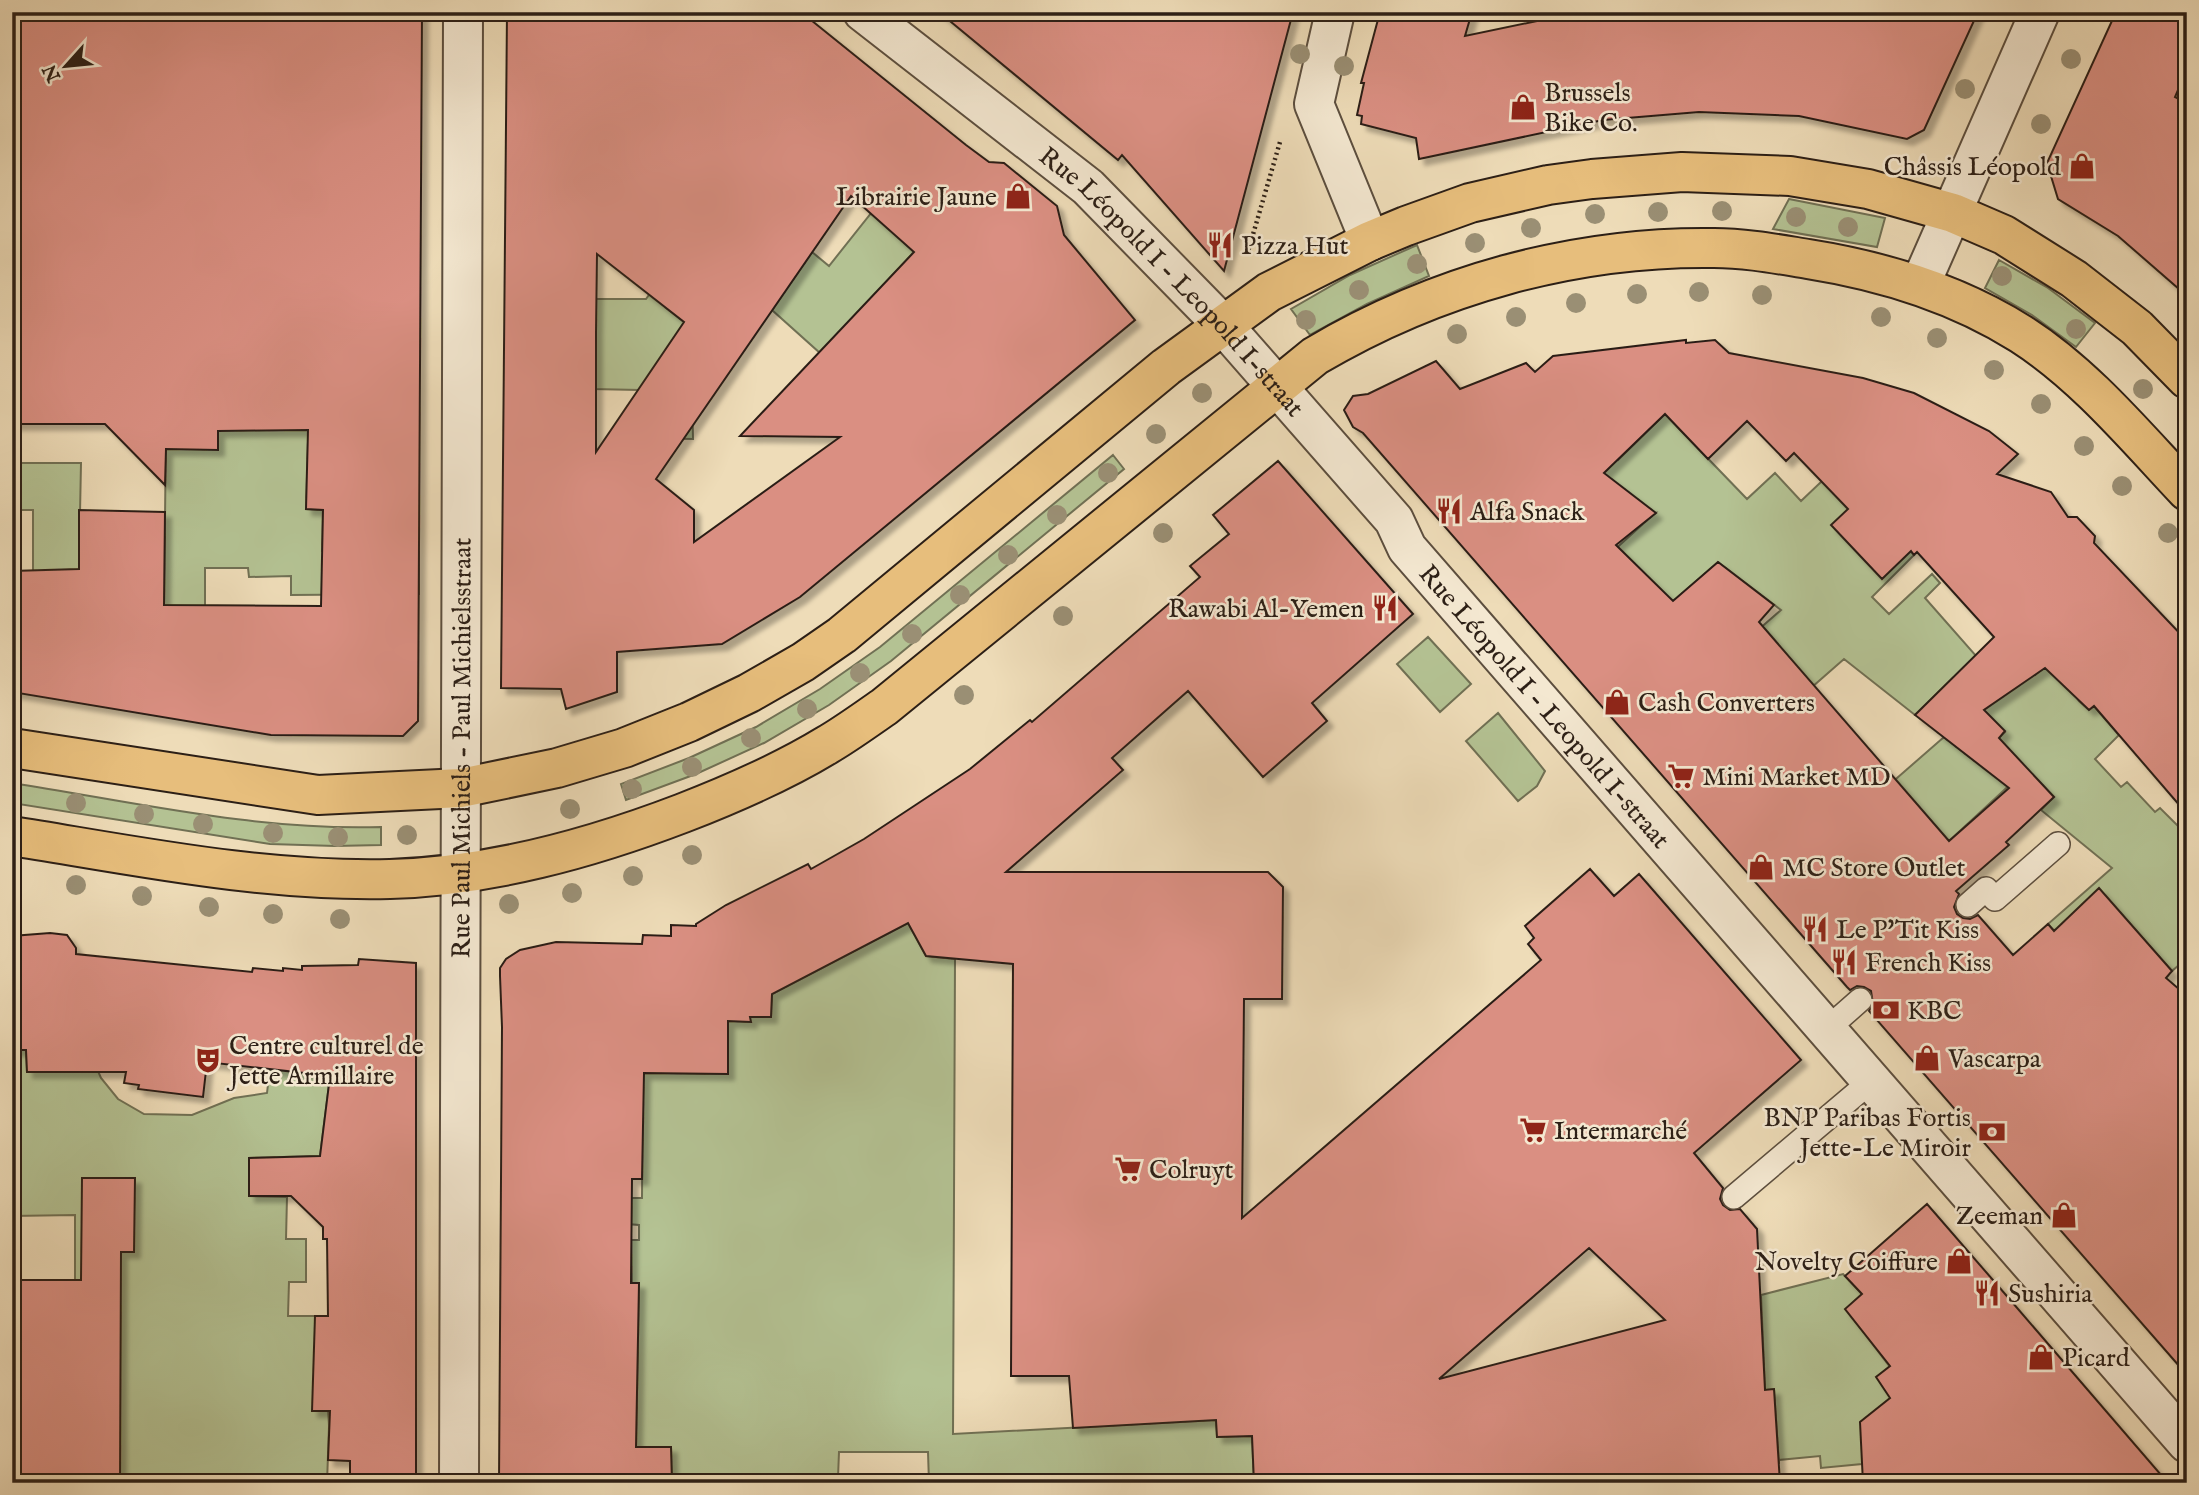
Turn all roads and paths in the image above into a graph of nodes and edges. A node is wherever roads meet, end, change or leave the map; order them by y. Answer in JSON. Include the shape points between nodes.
{"nodes":[{"id":1,"x":463,"y":12,"type":"edge"},
{"id":2,"x":863,"y":12,"type":"edge"},
{"id":3,"x":1335,"y":12,"type":"edge"},
{"id":4,"x":2040,"y":12,"type":"edge"},
{"id":5,"x":1316,"y":110,"type":"junction"},
{"id":6,"x":1953,"y":213,"type":"junction"},
{"id":7,"x":1370,"y":241,"type":"junction"},
{"id":8,"x":1246,"y":259,"type":"dead end"},
{"id":9,"x":1920,"y":285,"type":"junction"},
{"id":10,"x":1223,"y":325,"type":"junction"},
{"id":11,"x":2187,"y":379,"type":"edge"},
{"id":12,"x":1277,"y":386,"type":"junction"},
{"id":13,"x":2187,"y":491,"type":"edge"},
{"id":14,"x":12,"y":748,"type":"edge"},
{"id":15,"x":461,"y":788,"type":"junction"},
{"id":16,"x":12,"y":836,"type":"edge"},
{"id":17,"x":2058,"y":844,"type":"dead end"},
{"id":18,"x":460,"y":874,"type":"junction"},
{"id":19,"x":1968,"y":905,"type":"dead end"},
{"id":20,"x":1860,"y":1000,"type":"dead end"},
{"id":21,"x":1826,"y":1030,"type":"junction"},
{"id":22,"x":1870,"y":1082,"type":"junction"},
{"id":23,"x":1734,"y":1198,"type":"dead end"},
{"id":24,"x":2187,"y":1443,"type":"edge"},
{"id":25,"x":459,"y":1483,"type":"edge"}],
"edges":[{"from":1,"to":15,"type":"street","name":"Rue Paul Michiels - Paul Michielsstraat"},
{"from":2,"to":10,"type":"street","name":"Rue Léopold I - Leopold I-straat","via":[[1088,187]]},
{"from":3,"to":5,"type":"street","via":[[1314,99]]},
{"from":4,"to":6,"type":"street"},
{"from":5,"to":7,"type":"street"},
{"from":5,"to":8,"type":"path","via":[[1287,119]]},
{"from":6,"to":7,"type":"main road","via":[[1868,190],[1790,176],[1661,173],[1592,178],[1470,203]]},
{"from":6,"to":9,"type":"street"},
{"from":6,"to":11,"type":"main road","via":[[2004,235],[2074,279],[2137,328]]},
{"from":7,"to":10,"type":"main road","via":[[1280,285]]},
{"from":9,"to":12,"type":"main road","via":[[1836,263],[1758,251],[1674,248],[1580,258],[1522,269],[1426,303],[1346,338]]},
{"from":9,"to":13,"type":"main road","via":[[2024,336],[2100,400]]},
{"from":10,"to":12,"type":"street","name":"Rue Léopold I - Leopold I-straat"},
{"from":10,"to":15,"type":"main road","via":[[803,662],[689,722],[624,748]]},
{"from":12,"to":18,"type":"main road","via":[[884,707],[827,745],[725,796],[648,826],[528,862]]},
{"from":12,"to":21,"type":"street","name":"Rue Léopold I - Leopold I-straat","via":[[1394,520],[1407,548]]},
{"from":14,"to":15,"type":"main road","via":[[318,794]]},
{"from":15,"to":18,"type":"street","name":"Rue Paul Michiels - Paul Michielsstraat"},
{"from":16,"to":18,"type":"main road","via":[[275,875],[390,879]]},
{"from":17,"to":19,"type":"lane","via":[[1995,899],[1986,889]]},
{"from":18,"to":25,"type":"street","name":"Rue Paul Michiels - Paul Michielsstraat"},
{"from":20,"to":21,"type":"lane"},
{"from":21,"to":22,"type":"street","name":"Rue Léopold I - Leopold I-straat"},
{"from":22,"to":23,"type":"lane"},
{"from":22,"to":24,"type":"street","name":"Rue Léopold I - Leopold I-straat"}]}
